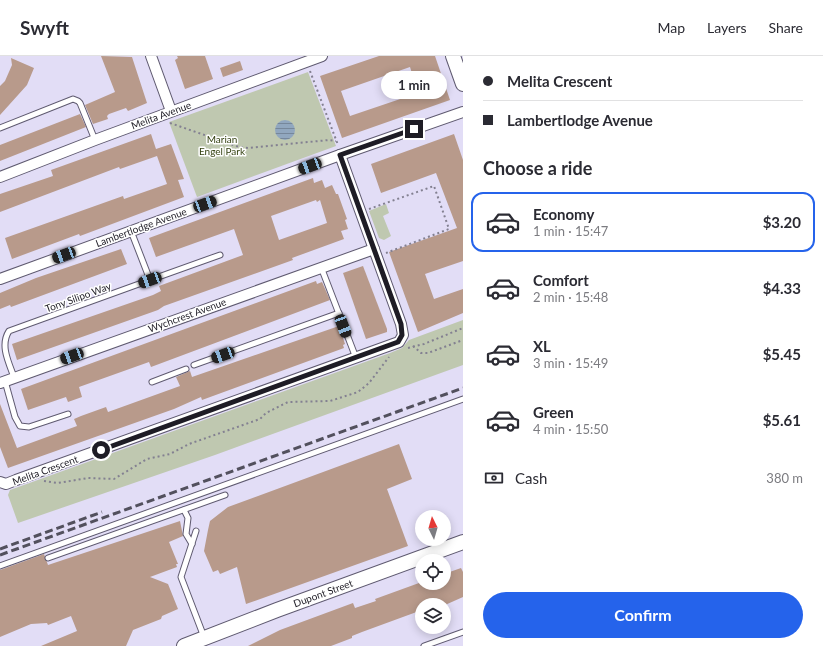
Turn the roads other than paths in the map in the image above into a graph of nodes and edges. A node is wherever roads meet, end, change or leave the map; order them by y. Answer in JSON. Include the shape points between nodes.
{"nodes":[{"id":1,"x":151,"y":56,"type":"edge"},
{"id":2,"x":322,"y":56,"type":"edge"},
{"id":3,"x":453,"y":56,"type":"edge"},
{"id":4,"x":307,"y":62,"type":"edge"},
{"id":5,"x":463,"y":83,"type":"edge"},
{"id":6,"x":171,"y":112,"type":"junction"},
{"id":7,"x":463,"y":112,"type":"edge"},
{"id":8,"x":0,"y":128,"type":"edge"},
{"id":9,"x":95,"y":140,"type":"junction"},
{"id":10,"x":339,"y":151,"type":"junction"},
{"id":11,"x":0,"y":177,"type":"edge"},
{"id":12,"x":131,"y":231,"type":"junction"},
{"id":13,"x":374,"y":249,"type":"junction"},
{"id":14,"x":220,"y":255,"type":"dead end"},
{"id":15,"x":321,"y":267,"type":"junction"},
{"id":16,"x":0,"y":279,"type":"edge"},
{"id":17,"x":150,"y":280,"type":"junction"},
{"id":18,"x":339,"y":313,"type":"junction"},
{"id":19,"x":356,"y":358,"type":"junction"},
{"id":20,"x":194,"y":365,"type":"dead end"},
{"id":21,"x":186,"y":369,"type":"dead end"},
{"id":22,"x":6,"y":380,"type":"edge"},
{"id":23,"x":152,"y":382,"type":"dead end"},
{"id":24,"x":463,"y":399,"type":"edge"},
{"id":25,"x":68,"y":414,"type":"dead end"},
{"id":26,"x":0,"y":482,"type":"edge"},
{"id":27,"x":225,"y":495,"type":"dead end"},
{"id":28,"x":184,"y":510,"type":"junction"},
{"id":29,"x":196,"y":531,"type":"dead end"},
{"id":30,"x":463,"y":542,"type":"edge"},
{"id":31,"x":192,"y":544,"type":"junction"},
{"id":32,"x":48,"y":558,"type":"dead end"},
{"id":33,"x":0,"y":566,"type":"edge"},
{"id":34,"x":463,"y":632,"type":"edge"},
{"id":35,"x":204,"y":638,"type":"junction"},
{"id":36,"x":184,"y":646,"type":"edge"},
{"id":37,"x":424,"y":646,"type":"edge"}],
"edges":[{"from":1,"to":6,"type":"street"},
{"from":2,"to":4,"type":"street","name":"Melita Avenue"},
{"from":3,"to":5,"type":"main road"},
{"from":4,"to":6,"type":"street","name":"Melita Avenue"},
{"from":6,"to":9,"type":"street","name":"Melita Avenue"},
{"from":7,"to":10,"type":"street","name":"Lambertlodge Avenue"},
{"from":8,"to":9,"type":"lane","via":[[73,99],[80,103]]},
{"from":9,"to":11,"type":"street","name":"Melita Avenue"},
{"from":10,"to":12,"type":"street","name":"Lambertlodge Avenue"},
{"from":10,"to":13,"type":"street","name":"Melita Crescent"},
{"from":12,"to":16,"type":"street","name":"Lambertlodge Avenue"},
{"from":12,"to":17,"type":"lane"},
{"from":13,"to":15,"type":"street","name":"Wychcrest Avenue"},
{"from":13,"to":19,"type":"street","name":"Melita Crescent","via":[[401,324],[402,335],[392,346]]},
{"from":14,"to":17,"type":"lane","name":"Tony Silipo Way"},
{"from":15,"to":18,"type":"lane"},
{"from":15,"to":22,"type":"street","name":"Wychcrest Avenue"},
{"from":17,"to":22,"type":"lane","name":"Tony Silipo Way","via":[[9,331],[2,344]]},
{"from":18,"to":19,"type":"lane"},
{"from":18,"to":20,"type":"lane"},
{"from":19,"to":26,"type":"street","name":"Melita Crescent","via":[[6,484]]},
{"from":21,"to":23,"type":"lane"},
{"from":22,"to":25,"type":"lane","name":"Tony Silipo Way","via":[[15,417],[20,426],[30,427]]},
{"from":24,"to":33,"type":"lane"},
{"from":27,"to":28,"type":"lane"},
{"from":28,"to":31,"type":"lane","via":[[188,518],[186,534]]},
{"from":28,"to":32,"type":"lane"},
{"from":29,"to":31,"type":"lane"},
{"from":30,"to":35,"type":"main road","name":"Dupont Street"},
{"from":31,"to":35,"type":"lane","via":[[181,576]]},
{"from":34,"to":37,"type":"lane"},
{"from":35,"to":36,"type":"main road","name":"Dupont Street"}]}
